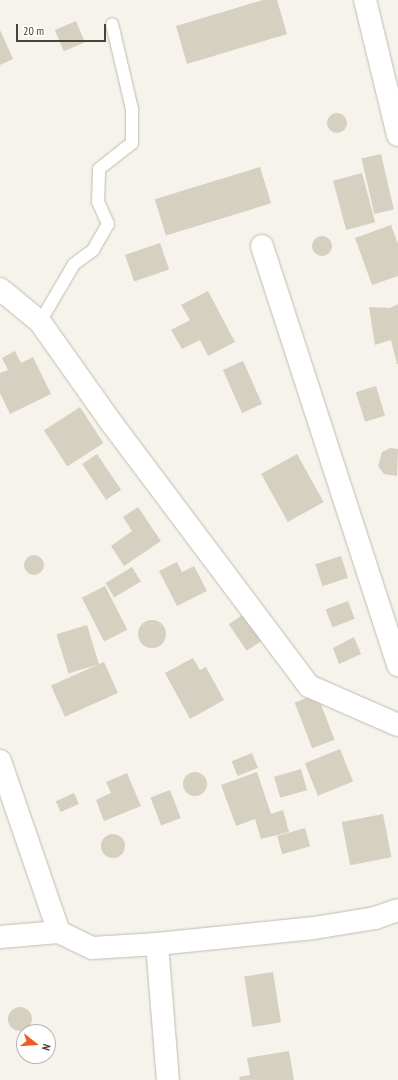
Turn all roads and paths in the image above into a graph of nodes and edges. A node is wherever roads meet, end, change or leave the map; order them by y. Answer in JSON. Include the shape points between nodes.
{"nodes":[{"id":1,"x":365,"y":0,"type":"edge"},
{"id":2,"x":112,"y":24,"type":"dead end"},
{"id":3,"x":398,"y":136,"type":"edge"},
{"id":4,"x":262,"y":246,"type":"dead end"},
{"id":5,"x":0,"y":289,"type":"edge"},
{"id":6,"x":40,"y":322,"type":"junction"},
{"id":7,"x":398,"y":665,"type":"edge"},
{"id":8,"x":398,"y":725,"type":"edge"},
{"id":9,"x":0,"y":761,"type":"edge"},
{"id":10,"x":398,"y":910,"type":"edge"},
{"id":11,"x":59,"y":932,"type":"junction"},
{"id":12,"x":0,"y":937,"type":"edge"},
{"id":13,"x":157,"y":944,"type":"junction"},
{"id":14,"x":168,"y":1080,"type":"edge"}],
"edges":[{"from":1,"to":3,"type":"street"},
{"from":2,"to":6,"type":"lane","via":[[132,109],[132,143],[99,169],[98,202],[108,224],[93,250],[74,264]]},
{"from":4,"to":7,"type":"street"},
{"from":5,"to":6,"type":"street"},
{"from":6,"to":8,"type":"street","via":[[113,425],[309,686]]},
{"from":9,"to":11,"type":"street"},
{"from":10,"to":13,"type":"street","via":[[375,918],[314,928]]},
{"from":11,"to":12,"type":"street"},
{"from":11,"to":13,"type":"street","via":[[92,948]]},
{"from":13,"to":14,"type":"street"}]}
